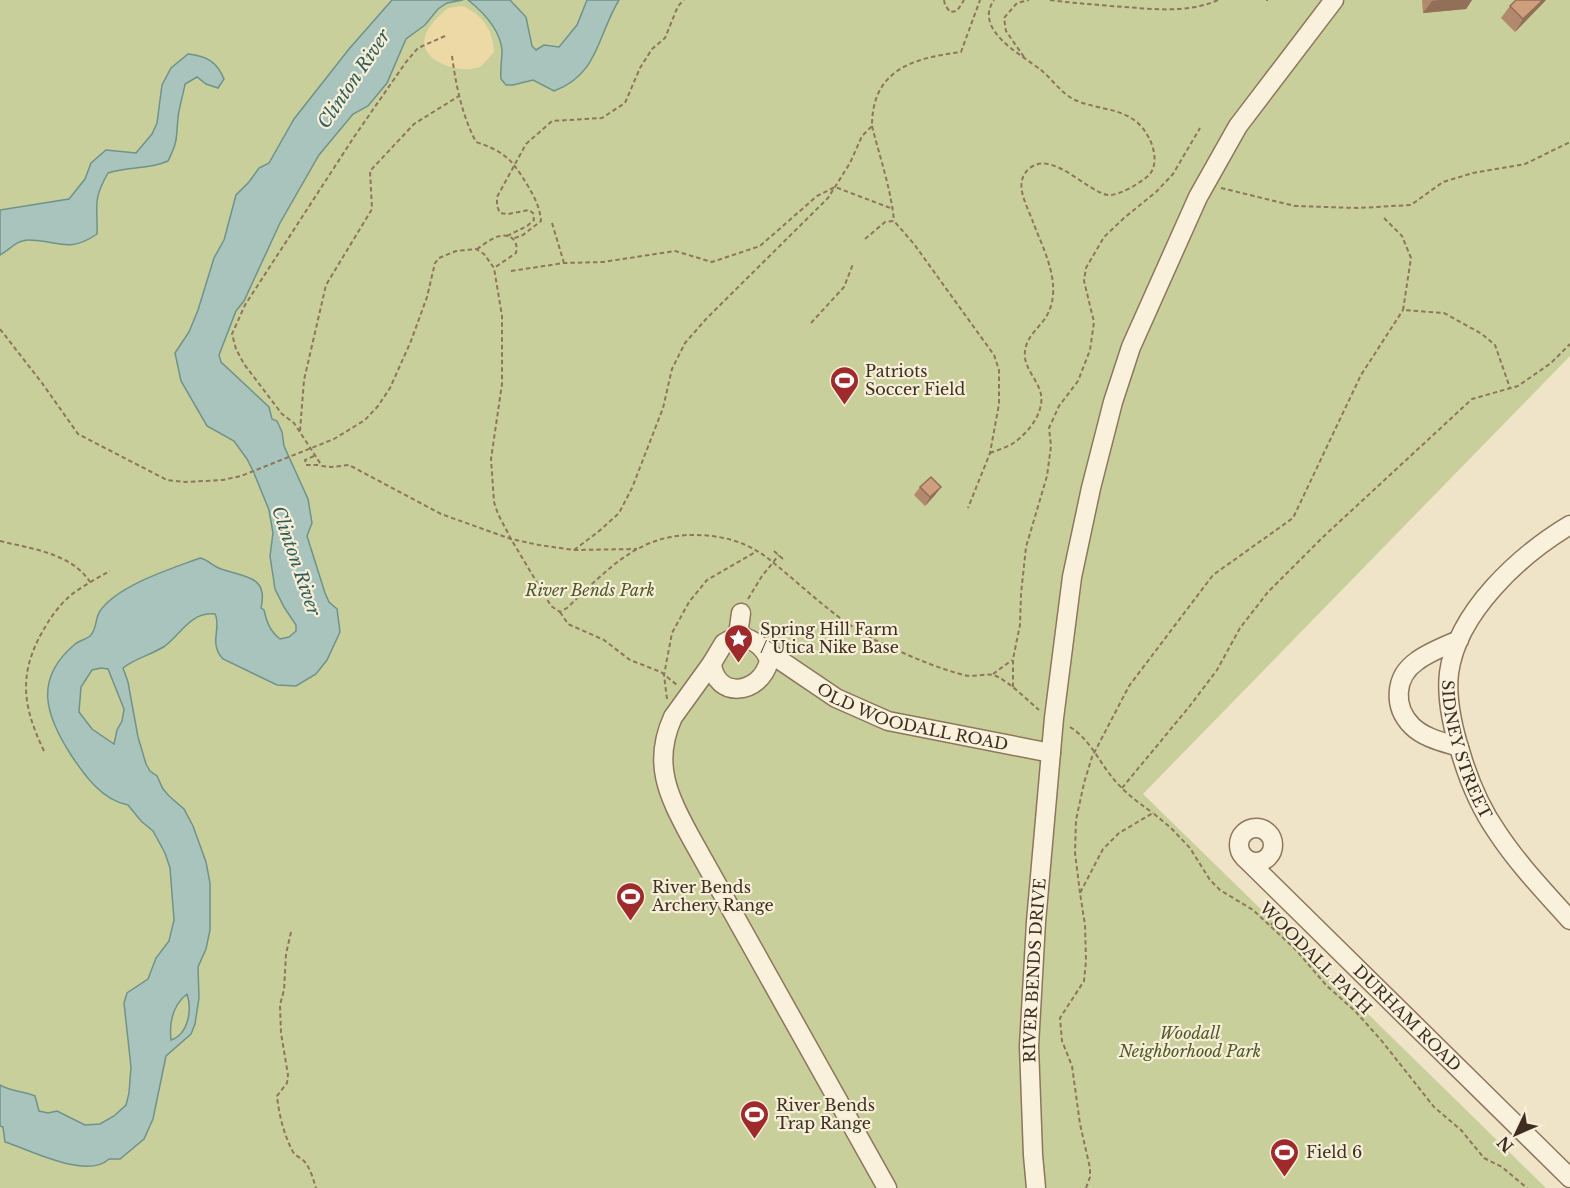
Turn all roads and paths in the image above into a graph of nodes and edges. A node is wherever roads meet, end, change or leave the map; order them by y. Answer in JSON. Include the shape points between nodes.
{"nodes":[{"id":1,"x":684,"y":0,"type":"edge"},
{"id":2,"x":944,"y":0,"type":"edge"},
{"id":3,"x":964,"y":0,"type":"edge"},
{"id":4,"x":980,"y":0,"type":"edge"},
{"id":5,"x":994,"y":0,"type":"edge"},
{"id":6,"x":1029,"y":0,"type":"edge"},
{"id":7,"x":1050,"y":0,"type":"edge"},
{"id":8,"x":1218,"y":0,"type":"edge"},
{"id":9,"x":1334,"y":0,"type":"edge"},
{"id":10,"x":445,"y":36,"type":"dead end"},
{"id":11,"x":452,"y":56,"type":"dead end"},
{"id":12,"x":1025,"y":59,"type":"junction"},
{"id":13,"x":459,"y":96,"type":"junction"},
{"id":14,"x":872,"y":126,"type":"junction"},
{"id":15,"x":1200,"y":129,"type":"dead end"},
{"id":16,"x":1570,"y":142,"type":"edge"},
{"id":17,"x":516,"y":165,"type":"junction"},
{"id":18,"x":1205,"y":183,"type":"junction"},
{"id":19,"x":835,"y":187,"type":"junction"},
{"id":20,"x":893,"y":209,"type":"junction"},
{"id":21,"x":1384,"y":218,"type":"dead end"},
{"id":22,"x":894,"y":221,"type":"junction"},
{"id":23,"x":552,"y":223,"type":"dead end"},
{"id":24,"x":507,"y":236,"type":"junction"},
{"id":25,"x":512,"y":238,"type":"junction"},
{"id":26,"x":865,"y":238,"type":"dead end"},
{"id":27,"x":476,"y":249,"type":"junction"},
{"id":28,"x":564,"y":262,"type":"junction"},
{"id":29,"x":853,"y":264,"type":"dead end"},
{"id":30,"x":494,"y":268,"type":"junction"},
{"id":31,"x":511,"y":271,"type":"dead end"},
{"id":32,"x":1403,"y":310,"type":"junction"},
{"id":33,"x":811,"y":324,"type":"dead end"},
{"id":34,"x":0,"y":329,"type":"edge"},
{"id":35,"x":1570,"y":344,"type":"edge"},
{"id":36,"x":1510,"y":388,"type":"junction"},
{"id":37,"x":300,"y":432,"type":"junction"},
{"id":38,"x":311,"y":448,"type":"junction"},
{"id":39,"x":990,"y":453,"type":"junction"},
{"id":40,"x":314,"y":456,"type":"junction"},
{"id":41,"x":321,"y":465,"type":"junction"},
{"id":42,"x":968,"y":508,"type":"dead end"},
{"id":43,"x":1570,"y":525,"type":"edge"},
{"id":44,"x":511,"y":539,"type":"junction"},
{"id":45,"x":0,"y":541,"type":"edge"},
{"id":46,"x":638,"y":549,"type":"junction"},
{"id":47,"x":574,"y":550,"type":"junction"},
{"id":48,"x":757,"y":551,"type":"junction"},
{"id":49,"x":774,"y":551,"type":"dead end"},
{"id":50,"x":779,"y":555,"type":"junction"},
{"id":51,"x":783,"y":559,"type":"dead end"},
{"id":52,"x":773,"y":562,"type":"junction"},
{"id":53,"x":110,"y":571,"type":"dead end"},
{"id":54,"x":90,"y":582,"type":"junction"},
{"id":55,"x":560,"y":612,"type":"junction"},
{"id":56,"x":741,"y":613,"type":"joint"},
{"id":57,"x":738,"y":635,"type":"junction"},
{"id":58,"x":1459,"y":640,"type":"junction"},
{"id":59,"x":1013,"y":659,"type":"junction"},
{"id":60,"x":712,"y":663,"type":"junction"},
{"id":61,"x":774,"y":665,"type":"junction"},
{"id":62,"x":993,"y":674,"type":"junction"},
{"id":63,"x":664,"y":675,"type":"junction"},
{"id":64,"x":720,"y":681,"type":"junction"},
{"id":65,"x":1013,"y":687,"type":"junction"},
{"id":66,"x":693,"y":688,"type":"junction"},
{"id":67,"x":1042,"y":712,"type":"dead end"},
{"id":68,"x":673,"y":717,"type":"junction"},
{"id":69,"x":1064,"y":723,"type":"dead end"},
{"id":70,"x":1459,"y":747,"type":"junction"},
{"id":71,"x":44,"y":751,"type":"dead end"},
{"id":72,"x":1051,"y":753,"type":"junction"},
{"id":73,"x":1095,"y":753,"type":"junction"},
{"id":74,"x":1122,"y":788,"type":"junction"},
{"id":75,"x":1153,"y":813,"type":"junction"},
{"id":76,"x":1272,"y":851,"type":"junction"},
{"id":77,"x":1245,"y":858,"type":"junction"},
{"id":78,"x":1266,"y":876,"type":"junction"},
{"id":79,"x":1080,"y":893,"type":"junction"},
{"id":80,"x":1287,"y":908,"type":"dead end"},
{"id":81,"x":1570,"y":920,"type":"edge"},
{"id":82,"x":1271,"y":925,"type":"junction"},
{"id":83,"x":291,"y":932,"type":"dead end"},
{"id":84,"x":1570,"y":1178,"type":"edge"},
{"id":85,"x":316,"y":1188,"type":"edge"},
{"id":86,"x":887,"y":1188,"type":"edge"},
{"id":87,"x":1036,"y":1188,"type":"edge"},
{"id":88,"x":1086,"y":1188,"type":"edge"},
{"id":89,"x":1527,"y":1188,"type":"edge"}],
"edges":[{"from":1,"to":17,"type":"path","via":[[665,38],[640,68],[625,103],[602,118],[552,121],[526,144]]},
{"from":2,"to":3,"type":"path","via":[[950,12],[957,11]]},
{"from":4,"to":14,"type":"path","via":[[961,52],[929,56],[899,69],[883,83]]},
{"from":5,"to":12,"type":"path","via":[[989,22],[1003,42]]},
{"from":6,"to":12,"type":"path","via":[[1017,3],[1004,18],[1006,31]]},
{"from":7,"to":8,"type":"path","via":[[1075,5],[1180,10]]},
{"from":9,"to":18,"type":"street","name":"RIVER BENDS DRIVE","via":[[1238,126]]},
{"from":10,"to":37,"type":"path","via":[[418,48],[406,62],[274,259],[232,334],[244,364]]},
{"from":11,"to":13,"type":"path"},
{"from":12,"to":39,"type":"path","via":[[1073,99],[1130,116],[1149,138],[1155,160],[1148,176],[1114,195],[1105,194],[1059,167],[1038,164],[1023,176],[1023,197],[1054,284],[1052,305],[1026,349],[1025,360],[1041,391],[1042,404],[1022,436]]},
{"from":13,"to":17,"type":"path","via":[[476,142],[495,148]]},
{"from":13,"to":37,"type":"path","via":[[414,124],[370,171],[372,209],[326,285],[304,380]]},
{"from":14,"to":19,"type":"path","via":[[862,136]]},
{"from":14,"to":20,"type":"path"},
{"from":15,"to":59,"type":"path","via":[[1173,174],[1104,237],[1086,268],[1084,281],[1094,322],[1090,350],[1078,381],[1059,406],[1049,428],[1047,476],[1026,548],[1020,626]]},
{"from":16,"to":18,"type":"path","via":[[1526,164],[1443,182],[1411,205],[1294,206]]},
{"from":17,"to":24,"type":"path","via":[[497,197],[497,206],[500,213],[529,210],[534,220]]},
{"from":17,"to":25,"type":"path","via":[[538,205],[541,221]]},
{"from":18,"to":72,"type":"street","name":"RIVER BENDS DRIVE","via":[[1131,347],[1113,402],[1072,577]]},
{"from":19,"to":20,"type":"path"},
{"from":19,"to":28,"type":"path","via":[[817,196],[760,246],[712,262],[675,251],[603,262]]},
{"from":19,"to":47,"type":"path","via":[[685,343],[672,369],[663,408],[632,488],[619,513]]},
{"from":20,"to":22,"type":"path"},
{"from":21,"to":32,"type":"path","via":[[1402,236],[1411,258]]},
{"from":22,"to":26,"type":"path","via":[[885,222]]},
{"from":22,"to":39,"type":"path","via":[[994,355],[999,370],[999,404]]},
{"from":23,"to":28,"type":"path"},
{"from":24,"to":25,"type":"path"},
{"from":24,"to":27,"type":"path"},
{"from":25,"to":30,"type":"path","via":[[516,253]]},
{"from":27,"to":30,"type":"path"},
{"from":27,"to":38,"type":"path","via":[[456,251],[435,263],[411,341],[378,406],[348,432]]},
{"from":28,"to":31,"type":"path"},
{"from":29,"to":33,"type":"path","via":[[844,286]]},
{"from":30,"to":44,"type":"path","via":[[504,348],[490,459],[498,514]]},
{"from":32,"to":36,"type":"path","via":[[1444,314],[1482,334],[1495,345]]},
{"from":32,"to":73,"type":"path","via":[[1361,375],[1293,518],[1213,575],[1129,686]]},
{"from":34,"to":38,"type":"path","via":[[70,425],[87,440],[167,480],[204,482],[241,476]]},
{"from":35,"to":36,"type":"path","via":[[1551,363]]},
{"from":36,"to":74,"type":"path","via":[[1472,399],[1268,592],[1240,628],[1210,680]]},
{"from":37,"to":38,"type":"path"},
{"from":38,"to":40,"type":"path"},
{"from":39,"to":42,"type":"path"},
{"from":40,"to":41,"type":"path"},
{"from":40,"to":41,"type":"path","via":[[305,460],[306,465]]},
{"from":41,"to":44,"type":"path","via":[[349,465],[441,514]]},
{"from":43,"to":58,"type":"street","name":"SIDNEY STREET","via":[[1514,567],[1478,608]]},
{"from":44,"to":47,"type":"path"},
{"from":44,"to":55,"type":"path","via":[[551,606]]},
{"from":45,"to":54,"type":"path","via":[[55,555],[71,563]]},
{"from":46,"to":47,"type":"path"},
{"from":46,"to":48,"type":"path","via":[[665,537],[697,534],[735,541]]},
{"from":46,"to":55,"type":"path","via":[[602,574]]},
{"from":48,"to":52,"type":"path"},
{"from":48,"to":63,"type":"path","via":[[707,580],[689,602],[672,633]]},
{"from":49,"to":50,"type":"path"},
{"from":50,"to":51,"type":"path"},
{"from":50,"to":52,"type":"path"},
{"from":52,"to":56,"type":"path"},
{"from":52,"to":62,"type":"path","via":[[861,632],[943,670],[969,676]]},
{"from":53,"to":54,"type":"path"},
{"from":54,"to":71,"type":"path","via":[[56,611],[27,666],[28,708]]},
{"from":55,"to":63,"type":"path","via":[[568,624]]},
{"from":56,"to":57,"type":"street"},
{"from":57,"to":60,"type":"street","via":[[724,643]]},
{"from":57,"to":61,"type":"street","via":[[765,650]]},
{"from":58,"to":70,"type":"street","name":"SIDNEY STREET","via":[[1449,674]]},
{"from":58,"to":70,"type":"street","via":[[1416,661],[1404,674],[1397,693],[1402,713],[1413,727],[1435,740]]},
{"from":59,"to":62,"type":"path"},
{"from":59,"to":65,"type":"path"},
{"from":60,"to":64,"type":"street"},
{"from":60,"to":66,"type":"street"},
{"from":61,"to":64,"type":"street","via":[[749,688],[734,688]]},
{"from":61,"to":72,"type":"street","name":"OLD WOODALL ROAD","via":[[888,721]]},
{"from":62,"to":65,"type":"path"},
{"from":63,"to":66,"type":"path"},
{"from":63,"to":68,"type":"path","via":[[668,709]]},
{"from":64,"to":66,"type":"street","via":[[709,678]]},
{"from":65,"to":67,"type":"path"},
{"from":66,"to":68,"type":"street"},
{"from":68,"to":86,"type":"street","via":[[665,738],[663,760],[672,804]]},
{"from":69,"to":73,"type":"path","name":"WOODALL PATH"},
{"from":70,"to":81,"type":"street","name":"SIDNEY STREET","via":[[1495,830]]},
{"from":72,"to":87,"type":"street","name":"RIVER BENDS DRIVE","via":[[1029,1046]]},
{"from":73,"to":74,"type":"path","name":"WOODALL PATH"},
{"from":73,"to":79,"type":"path","via":[[1076,820]]},
{"from":74,"to":75,"type":"path","name":"WOODALL PATH"},
{"from":75,"to":79,"type":"path","via":[[1119,832],[1103,849]]},
{"from":75,"to":82,"type":"path","name":"WOODALL PATH","via":[[1190,848],[1220,890]]},
{"from":76,"to":77,"type":"street","via":[[1261,861]]},
{"from":76,"to":77,"type":"street","via":[[1272,840],[1266,831],[1250,829],[1239,843]]},
{"from":76,"to":78,"type":"street"},
{"from":77,"to":78,"type":"street","name":"DURHAM ROAD"},
{"from":78,"to":84,"type":"street","name":"DURHAM ROAD"},
{"from":79,"to":88,"type":"path","via":[[1084,981],[1060,1018],[1090,1168]]},
{"from":80,"to":82,"type":"path"},
{"from":82,"to":89,"type":"path","name":"WOODALL PATH","via":[[1381,1040],[1434,1107],[1461,1130],[1484,1158]]},
{"from":83,"to":85,"type":"path","via":[[280,1019],[288,1075],[277,1096],[278,1109],[293,1151],[312,1174]]}]}
